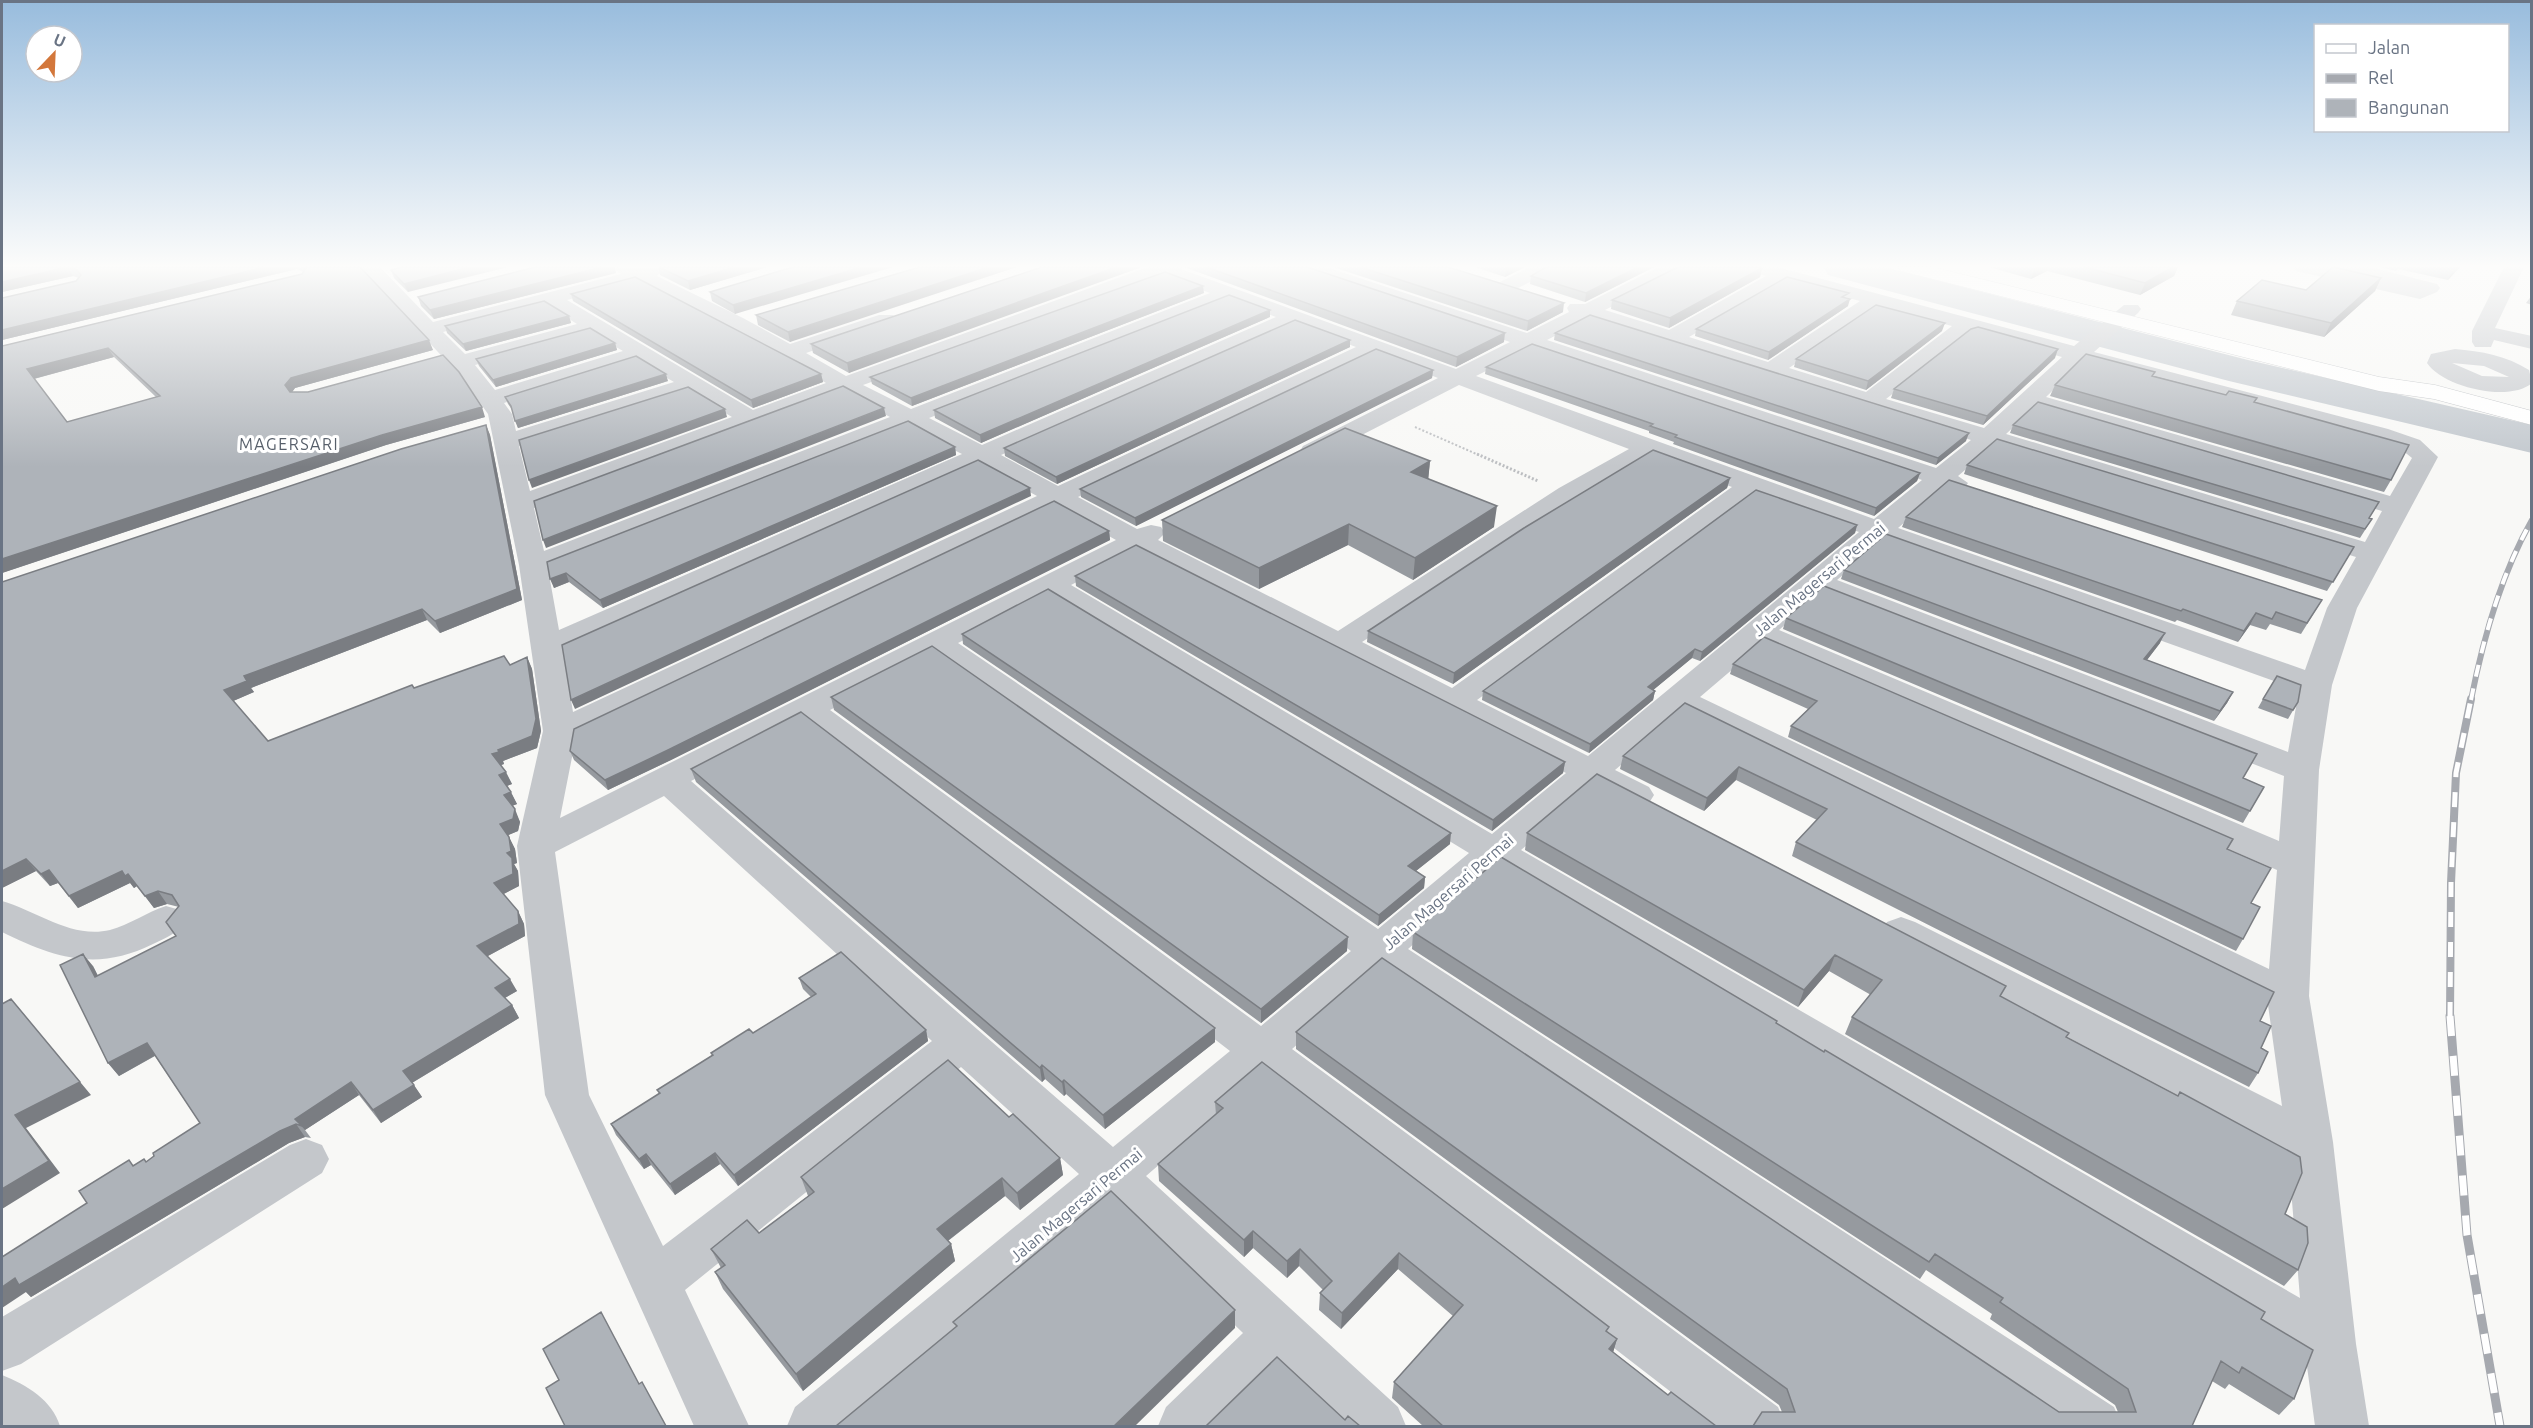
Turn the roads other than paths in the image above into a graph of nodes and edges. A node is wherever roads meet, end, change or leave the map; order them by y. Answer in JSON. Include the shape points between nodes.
{"nodes":[{"id":1,"x":430,"y":334,"type":"edge"},
{"id":2,"x":560,"y":334,"type":"edge"},
{"id":3,"x":606,"y":334,"type":"edge"},
{"id":4,"x":756,"y":334,"type":"edge"},
{"id":5,"x":843,"y":334,"type":"edge"},
{"id":6,"x":983,"y":334,"type":"edge"},
{"id":7,"x":1125,"y":334,"type":"edge"},
{"id":8,"x":1256,"y":334,"type":"edge"},
{"id":9,"x":1340,"y":334,"type":"edge"},
{"id":10,"x":1511,"y":334,"type":"edge"},
{"id":11,"x":1539,"y":334,"type":"edge"},
{"id":12,"x":1657,"y":334,"type":"edge"},
{"id":13,"x":1679,"y":334,"type":"edge"},
{"id":14,"x":1826,"y":334,"type":"edge"},
{"id":15,"x":1956,"y":334,"type":"edge"},
{"id":16,"x":2011,"y":334,"type":"edge"},
{"id":17,"x":2102,"y":334,"type":"edge"},
{"id":18,"x":2191,"y":334,"type":"edge"},
{"id":19,"x":2483,"y":336,"type":"junction"},
{"id":20,"x":1671,"y":338,"type":"junction"},
{"id":21,"x":1530,"y":340,"type":"junction"},
{"id":22,"x":2532,"y":343,"type":"edge"},
{"id":23,"x":1374,"y":346,"type":"junction"},
{"id":24,"x":2085,"y":348,"type":"junction"},
{"id":25,"x":788,"y":352,"type":"junction"},
{"id":26,"x":640,"y":353,"type":"junction"},
{"id":27,"x":2455,"y":356,"type":"junction"},
{"id":28,"x":446,"y":360,"type":"junction"},
{"id":29,"x":1771,"y":370,"type":"junction"},
{"id":30,"x":2514,"y":370,"type":"junction"},
{"id":31,"x":1458,"y":378,"type":"junction"},
{"id":32,"x":2463,"y":378,"type":"junction"},
{"id":33,"x":692,"y":384,"type":"junction"},
{"id":34,"x":844,"y":384,"type":"junction"},
{"id":35,"x":2435,"y":392,"type":"junction"},
{"id":36,"x":2029,"y":399,"type":"junction"},
{"id":37,"x":1869,"y":401,"type":"junction"},
{"id":38,"x":750,"y":418,"type":"junction"},
{"id":39,"x":2532,"y":418,"type":"edge"},
{"id":40,"x":909,"y":419,"type":"junction"},
{"id":41,"x":492,"y":423,"type":"junction"},
{"id":42,"x":1990,"y":435,"type":"junction"},
{"id":43,"x":1649,"y":448,"type":"junction"},
{"id":44,"x":982,"y":455,"type":"junction"},
{"id":45,"x":1292,"y":461,"type":"edge"},
{"id":46,"x":1938,"y":477,"type":"junction"},
{"id":47,"x":1751,"y":485,"type":"junction"},
{"id":48,"x":1983,"y":492,"type":"edge"},
{"id":49,"x":1058,"y":496,"type":"junction"},
{"id":50,"x":519,"y":504,"type":"junction"},
{"id":51,"x":2397,"y":507,"type":"junction"},
{"id":52,"x":1178,"y":519,"type":"edge"},
{"id":53,"x":1878,"y":530,"type":"junction"},
{"id":54,"x":1137,"y":540,"type":"junction"},
{"id":55,"x":2372,"y":553,"type":"junction"},
{"id":56,"x":533,"y":565,"type":"junction"},
{"id":57,"x":1815,"y":582,"type":"junction"},
{"id":58,"x":1048,"y":584,"type":"junction"},
{"id":59,"x":1756,"y":631,"type":"junction"},
{"id":60,"x":936,"y":642,"type":"junction"},
{"id":61,"x":1340,"y":643,"type":"junction"},
{"id":62,"x":546,"y":647,"type":"junction"},
{"id":63,"x":2316,"y":685,"type":"junction"},
{"id":64,"x":1677,"y":698,"type":"junction"},
{"id":65,"x":1455,"y":701,"type":"junction"},
{"id":66,"x":808,"y":709,"type":"junction"},
{"id":67,"x":560,"y":731,"type":"junction"},
{"id":68,"x":2302,"y":770,"type":"junction"},
{"id":69,"x":1592,"y":772,"type":"junction"},
{"id":70,"x":668,"y":779,"type":"junction"},
{"id":71,"x":1665,"y":810,"type":"edge"},
{"id":72,"x":536,"y":846,"type":"junction"},
{"id":73,"x":1495,"y":852,"type":"junction"},
{"id":74,"x":2295,"y":863,"type":"junction"},
{"id":75,"x":1866,"y":914,"type":"edge"},
{"id":76,"x":2,"y":916,"type":"edge"},
{"id":77,"x":166,"y":920,"type":"edge"},
{"id":78,"x":1380,"y":951,"type":"junction"},
{"id":79,"x":2288,"y":996,"type":"junction"},
{"id":80,"x":963,"y":1041,"type":"junction"},
{"id":81,"x":1260,"y":1052,"type":"junction"},
{"id":82,"x":2310,"y":1142,"type":"junction"},
{"id":83,"x":306,"y":1159,"type":"dead end"},
{"id":84,"x":1111,"y":1174,"type":"junction"},
{"id":85,"x":655,"y":1283,"type":"junction"},
{"id":86,"x":1280,"y":1333,"type":"junction"},
{"id":87,"x":2330,"y":1344,"type":"junction"},
{"id":88,"x":2,"y":1346,"type":"edge"},
{"id":89,"x":2,"y":1402,"type":"edge"},
{"id":90,"x":33,"y":1426,"type":"edge"},
{"id":91,"x":722,"y":1426,"type":"edge"},
{"id":92,"x":814,"y":1426,"type":"edge"},
{"id":93,"x":1185,"y":1426,"type":"edge"},
{"id":94,"x":1379,"y":1426,"type":"edge"},
{"id":95,"x":1759,"y":1426,"type":"edge"},
{"id":96,"x":2095,"y":1426,"type":"edge"},
{"id":97,"x":2342,"y":1426,"type":"edge"}],
"edges":[{"from":1,"to":28,"type":"street"},
{"from":2,"to":28,"type":"street"},
{"from":3,"to":26,"type":"street"},
{"from":4,"to":25,"type":"street"},
{"from":5,"to":25,"type":"street"},
{"from":6,"to":34,"type":"street"},
{"from":7,"to":40,"type":"street"},
{"from":8,"to":44,"type":"street"},
{"from":9,"to":23,"type":"street"},
{"from":10,"to":21,"type":"street"},
{"from":11,"to":21,"type":"street"},
{"from":12,"to":20,"type":"street"},
{"from":13,"to":20,"type":"street"},
{"from":14,"to":29,"type":"street"},
{"from":15,"to":37,"type":"street"},
{"from":16,"to":24,"type":"street"},
{"from":17,"to":24,"type":"street","name":"Jalan Magersari Permai"},
{"from":18,"to":35,"type":"main road","via":[[2295,357],[2379,384]]},
{"from":19,"to":22,"type":"street"},
{"from":19,"to":27,"type":"street"},
{"from":19,"to":30,"type":"street"},
{"from":20,"to":29,"type":"street"},
{"from":21,"to":31,"type":"street"},
{"from":21,"to":46,"type":"street"},
{"from":23,"to":31,"type":"street"},
{"from":23,"to":49,"type":"street"},
{"from":24,"to":36,"type":"street","name":"Jalan Magersari Permai"},
{"from":24,"to":51,"type":"street","via":[[2411,445],[2425,457]]},
{"from":25,"to":34,"type":"street"},
{"from":26,"to":33,"type":"street"},
{"from":26,"to":41,"type":"street"},
{"from":27,"to":30,"type":"street","via":[[2489,360]]},
{"from":27,"to":32,"type":"street","via":[[2438,363]]},
{"from":28,"to":41,"type":"street","via":[[472,375]]},
{"from":29,"to":37,"type":"street"},
{"from":30,"to":32,"type":"street","via":[[2521,375],[2518,383],[2494,384]]},
{"from":31,"to":43,"type":"street"},
{"from":31,"to":45,"type":"street"},
{"from":32,"to":35,"type":"street"},
{"from":33,"to":38,"type":"street"},
{"from":33,"to":41,"type":"street"},
{"from":34,"to":38,"type":"street"},
{"from":34,"to":40,"type":"street"},
{"from":35,"to":39,"type":"main road"},
{"from":36,"to":42,"type":"street","name":"Jalan Magersari Permai"},
{"from":36,"to":51,"type":"street"},
{"from":37,"to":42,"type":"street"},
{"from":38,"to":50,"type":"street"},
{"from":40,"to":44,"type":"street"},
{"from":40,"to":56,"type":"street"},
{"from":41,"to":50,"type":"street"},
{"from":42,"to":46,"type":"street","name":"Jalan Magersari Permai"},
{"from":42,"to":55,"type":"street"},
{"from":43,"to":47,"type":"street"},
{"from":43,"to":61,"type":"street","via":[[1568,494]]},
{"from":44,"to":49,"type":"street"},
{"from":44,"to":62,"type":"street"},
{"from":46,"to":48,"type":"street"},
{"from":46,"to":53,"type":"street","name":"Jalan Magersari Permai"},
{"from":47,"to":53,"type":"street"},
{"from":47,"to":65,"type":"street"},
{"from":49,"to":54,"type":"street"},
{"from":49,"to":67,"type":"street"},
{"from":50,"to":56,"type":"street"},
{"from":51,"to":55,"type":"street"},
{"from":52,"to":54,"type":"street"},
{"from":53,"to":57,"type":"street","name":"Jalan Magersari Permai"},
{"from":53,"to":63,"type":"street"},
{"from":54,"to":58,"type":"street"},
{"from":54,"to":61,"type":"street"},
{"from":55,"to":63,"type":"street","via":[[2331,605]]},
{"from":56,"to":62,"type":"street"},
{"from":57,"to":59,"type":"street","name":"Jalan Magersari Permai"},
{"from":57,"to":68,"type":"street"},
{"from":58,"to":60,"type":"street"},
{"from":58,"to":73,"type":"street"},
{"from":59,"to":64,"type":"street","name":"Jalan Magersari Permai"},
{"from":59,"to":74,"type":"street"},
{"from":60,"to":66,"type":"street"},
{"from":60,"to":78,"type":"street"},
{"from":61,"to":65,"type":"street"},
{"from":62,"to":67,"type":"street"},
{"from":63,"to":68,"type":"street"},
{"from":64,"to":69,"type":"street","name":"Jalan Magersari Permai"},
{"from":64,"to":79,"type":"street"},
{"from":65,"to":69,"type":"street"},
{"from":66,"to":70,"type":"street"},
{"from":66,"to":81,"type":"street"},
{"from":67,"to":72,"type":"street"},
{"from":68,"to":74,"type":"street"},
{"from":69,"to":71,"type":"street"},
{"from":69,"to":73,"type":"street","name":"Jalan Magersari Permai"},
{"from":70,"to":72,"type":"street"},
{"from":70,"to":80,"type":"street"},
{"from":72,"to":85,"type":"street","via":[[567,1095]]},
{"from":73,"to":78,"type":"street","name":"Jalan Magersari Permai"},
{"from":73,"to":87,"type":"street"},
{"from":74,"to":79,"type":"street"},
{"from":75,"to":82,"type":"street"},
{"from":76,"to":77,"type":"street","via":[[61,941],[101,946],[122,941]]},
{"from":78,"to":81,"type":"street","name":"Jalan Magersari Permai"},
{"from":78,"to":96,"type":"street"},
{"from":79,"to":82,"type":"street"},
{"from":80,"to":84,"type":"street"},
{"from":80,"to":85,"type":"street"},
{"from":81,"to":84,"type":"street","name":"Jalan Magersari Permai"},
{"from":81,"to":95,"type":"street"},
{"from":82,"to":87,"type":"street"},
{"from":83,"to":88,"type":"street"},
{"from":84,"to":86,"type":"street"},
{"from":84,"to":92,"type":"street","name":"Jalan Magersari Permai"},
{"from":85,"to":91,"type":"street"},
{"from":86,"to":93,"type":"street"},
{"from":86,"to":94,"type":"street"},
{"from":87,"to":97,"type":"street"},
{"from":89,"to":90,"type":"street"}]}
